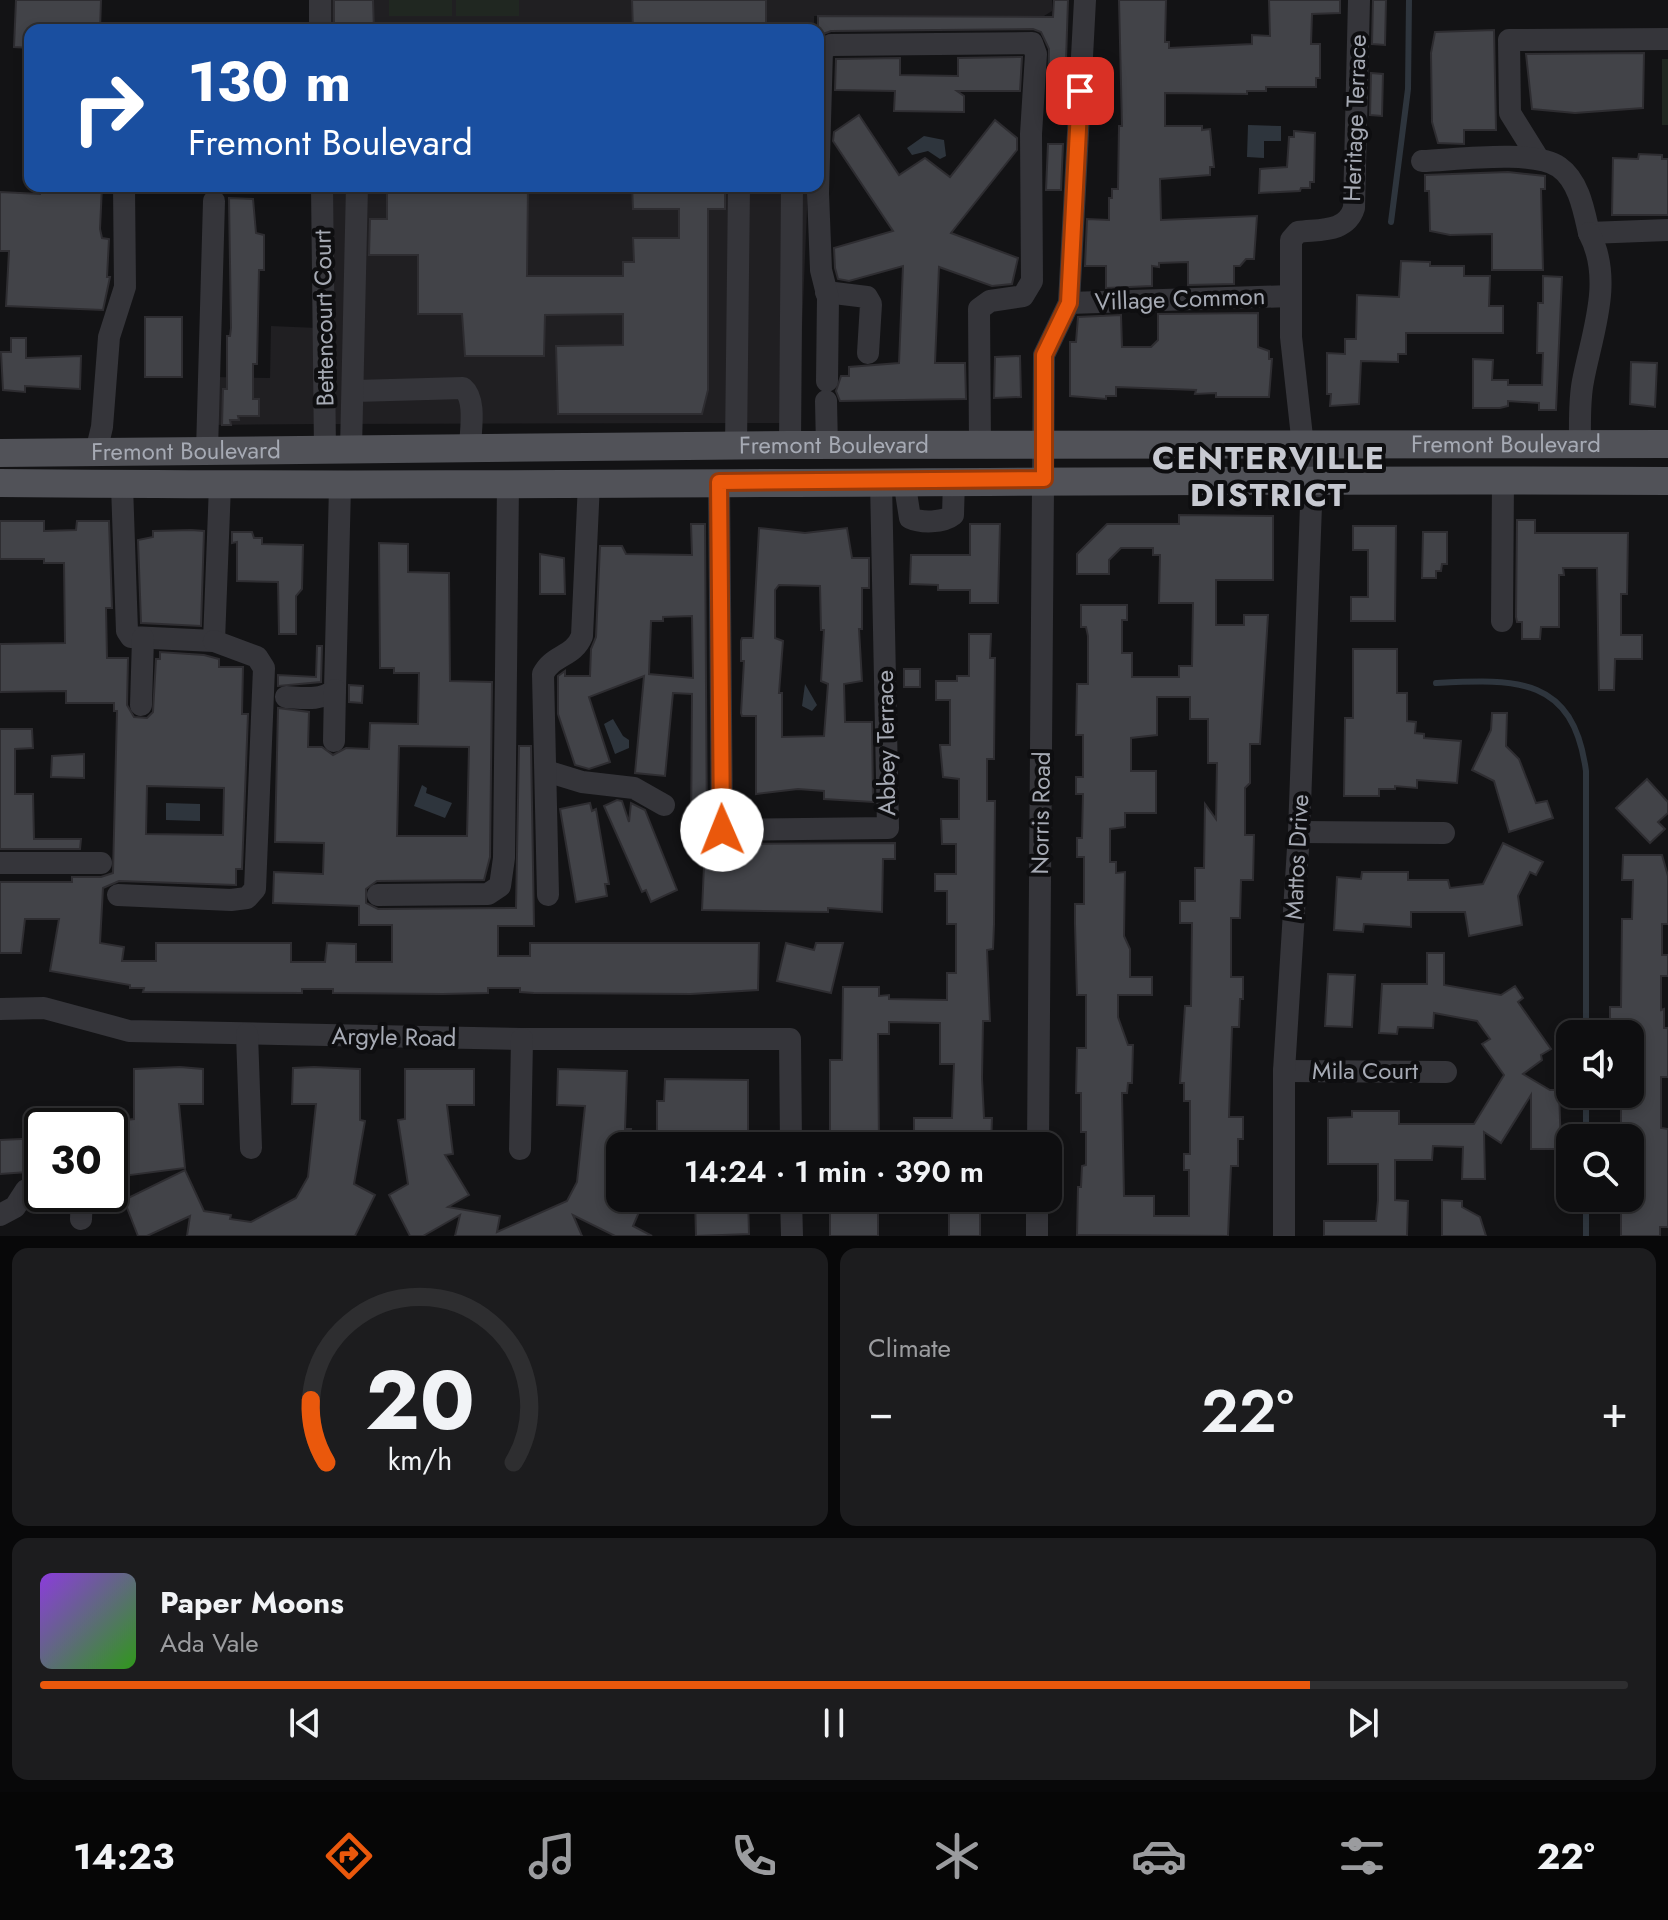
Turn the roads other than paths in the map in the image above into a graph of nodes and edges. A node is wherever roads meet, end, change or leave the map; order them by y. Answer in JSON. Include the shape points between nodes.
{"nodes":[{"id":1,"x":320,"y":0,"type":"edge"},
{"id":2,"x":1085,"y":0,"type":"edge"},
{"id":3,"x":1359,"y":0,"type":"edge"},
{"id":4,"x":320,"y":24,"type":"edge"},
{"id":5,"x":1668,"y":39,"type":"edge"},
{"id":6,"x":824,"y":49,"type":"edge"},
{"id":7,"x":1538,"y":158,"type":"junction"},
{"id":8,"x":1422,"y":161,"type":"dead end"},
{"id":9,"x":124,"y":192,"type":"edge"},
{"id":10,"x":322,"y":192,"type":"edge"},
{"id":11,"x":357,"y":192,"type":"edge"},
{"id":12,"x":739,"y":192,"type":"edge"},
{"id":13,"x":792,"y":192,"type":"edge"},
{"id":14,"x":818,"y":192,"type":"edge"},
{"id":15,"x":214,"y":201,"type":"dead end"},
{"id":16,"x":1668,"y":230,"type":"edge"},
{"id":17,"x":1589,"y":233,"type":"junction"},
{"id":18,"x":826,"y":292,"type":"junction"},
{"id":19,"x":1291,"y":296,"type":"junction"},
{"id":20,"x":1069,"y":303,"type":"junction"},
{"id":21,"x":868,"y":353,"type":"dead end"},
{"id":22,"x":355,"y":391,"type":"junction"},
{"id":23,"x":1044,"y":444,"type":"junction"},
{"id":24,"x":1580,"y":444,"type":"junction"},
{"id":25,"x":1668,"y":444,"type":"edge"},
{"id":26,"x":790,"y":445,"type":"junction"},
{"id":27,"x":980,"y":445,"type":"junction"},
{"id":28,"x":736,"y":446,"type":"junction"},
{"id":29,"x":1303,"y":446,"type":"junction"},
{"id":30,"x":827,"y":447,"type":"junction"},
{"id":31,"x":470,"y":449,"type":"junction"},
{"id":32,"x":338,"y":450,"type":"junction"},
{"id":33,"x":207,"y":451,"type":"junction"},
{"id":34,"x":96,"y":452,"type":"junction"},
{"id":35,"x":0,"y":453,"type":"edge"},
{"id":36,"x":1312,"y":478,"type":"junction"},
{"id":37,"x":1044,"y":479,"type":"junction"},
{"id":38,"x":893,"y":480,"type":"junction"},
{"id":39,"x":954,"y":480,"type":"junction"},
{"id":40,"x":1503,"y":480,"type":"junction"},
{"id":41,"x":1668,"y":481,"type":"edge"},
{"id":42,"x":719,"y":482,"type":"junction"},
{"id":43,"x":0,"y":483,"type":"edge"},
{"id":44,"x":589,"y":483,"type":"junction"},
{"id":45,"x":508,"y":484,"type":"junction"},
{"id":46,"x":122,"y":485,"type":"junction"},
{"id":47,"x":220,"y":485,"type":"junction"},
{"id":48,"x":340,"y":486,"type":"junction"},
{"id":49,"x":1502,"y":621,"type":"dead end"},
{"id":50,"x":143,"y":638,"type":"junction"},
{"id":51,"x":214,"y":641,"type":"junction"},
{"id":52,"x":335,"y":690,"type":"junction"},
{"id":53,"x":286,"y":697,"type":"dead end"},
{"id":54,"x":141,"y":705,"type":"dead end"},
{"id":55,"x":334,"y":741,"type":"dead end"},
{"id":56,"x":546,"y":771,"type":"junction"},
{"id":57,"x":664,"y":805,"type":"dead end"},
{"id":58,"x":1299,"y":832,"type":"junction"},
{"id":59,"x":1444,"y":833,"type":"dead end"},
{"id":60,"x":0,"y":863,"type":"edge"},
{"id":61,"x":101,"y":863,"type":"dead end"},
{"id":62,"x":118,"y":895,"type":"dead end"},
{"id":63,"x":378,"y":895,"type":"dead end"},
{"id":64,"x":548,"y":895,"type":"dead end"},
{"id":65,"x":0,"y":1009,"type":"edge"},
{"id":66,"x":247,"y":1034,"type":"junction"},
{"id":67,"x":522,"y":1039,"type":"junction"},
{"id":68,"x":1284,"y":1071,"type":"junction"},
{"id":69,"x":1446,"y":1072,"type":"dead end"},
{"id":70,"x":791,"y":1132,"type":"edge"},
{"id":71,"x":1038,"y":1132,"type":"edge"},
{"id":72,"x":251,"y":1148,"type":"dead end"},
{"id":73,"x":520,"y":1149,"type":"dead end"},
{"id":74,"x":24,"y":1193,"type":"edge"},
{"id":75,"x":81,"y":1212,"type":"edge"},
{"id":76,"x":791,"y":1212,"type":"edge"},
{"id":77,"x":1037,"y":1212,"type":"edge"},
{"id":78,"x":0,"y":1215,"type":"edge"},
{"id":79,"x":81,"y":1219,"type":"dead end"},
{"id":80,"x":792,"y":1236,"type":"edge"},
{"id":81,"x":1037,"y":1236,"type":"edge"},
{"id":82,"x":1284,"y":1236,"type":"edge"}],
"edges":[{"from":1,"to":4,"type":"street"},
{"from":2,"to":20,"type":"street"},
{"from":3,"to":19,"type":"street","name":"Heritage Terrace","via":[[1354,208],[1340,227],[1298,232],[1291,240]]},
{"from":5,"to":7,"type":"street","via":[[1509,40],[1510,113]]},
{"from":6,"to":27,"type":"street","via":[[1032,43],[1032,281],[1023,296],[990,301],[979,309]]},
{"from":7,"to":8,"type":"street"},
{"from":7,"to":17,"type":"street","via":[[1560,167],[1581,197]]},
{"from":9,"to":34,"type":"street","via":[[125,287],[109,337]]},
{"from":10,"to":32,"type":"street","name":"Bettencourt Court"},
{"from":11,"to":22,"type":"street"},
{"from":12,"to":28,"type":"street"},
{"from":13,"to":26,"type":"street"},
{"from":14,"to":18,"type":"street"},
{"from":15,"to":33,"type":"street"},
{"from":16,"to":17,"type":"street"},
{"from":17,"to":24,"type":"street","via":[[1598,249],[1601,305],[1582,385]]},
{"from":18,"to":21,"type":"street","via":[[867,297]]},
{"from":18,"to":30,"type":"street"},
{"from":19,"to":20,"type":"street","name":"Village Common"},
{"from":19,"to":29,"type":"street","name":"Heritage Terrace"},
{"from":20,"to":23,"type":"street","name":"Norris Road","via":[[1044,355]]},
{"from":22,"to":31,"type":"street","via":[[463,388],[469,393]]},
{"from":22,"to":32,"type":"street"},
{"from":23,"to":27,"type":"main road","name":"Fremont Boulevard"},
{"from":23,"to":29,"type":"main road","name":"Fremont Boulevard"},
{"from":23,"to":37,"type":"street","name":"Norris Road"},
{"from":24,"to":25,"type":"main road","name":"Fremont Boulevard"},
{"from":24,"to":29,"type":"main road","name":"Fremont Boulevard"},
{"from":26,"to":28,"type":"main road","name":"Fremont Boulevard"},
{"from":26,"to":30,"type":"main road","name":"Fremont Boulevard"},
{"from":27,"to":30,"type":"main road","name":"Fremont Boulevard"},
{"from":28,"to":31,"type":"main road","name":"Fremont Boulevard"},
{"from":29,"to":36,"type":"street","name":"Heritage Terrace"},
{"from":31,"to":32,"type":"main road","name":"Fremont Boulevard"},
{"from":32,"to":33,"type":"main road","name":"Fremont Boulevard"},
{"from":33,"to":34,"type":"main road","name":"Fremont Boulevard"},
{"from":34,"to":35,"type":"main road","name":"Fremont Boulevard"},
{"from":36,"to":37,"type":"main road","name":"Fremont Boulevard"},
{"from":36,"to":40,"type":"main road","name":"Fremont Boulevard"},
{"from":36,"to":58,"type":"street","name":"Mattos Drive"},
{"from":37,"to":39,"type":"main road","name":"Fremont Boulevard"},
{"from":37,"to":71,"type":"street","name":"Norris Road"},
{"from":38,"to":39,"type":"main road","name":"Fremont Boulevard"},
{"from":38,"to":39,"type":"street","via":[[910,518],[927,521],[953,515]]},
{"from":38,"to":42,"type":"main road","name":"Fremont Boulevard"},
{"from":38,"to":42,"type":"street","name":"Abbey Terrace","via":[[888,828],[722,830]]},
{"from":40,"to":41,"type":"main road","name":"Fremont Boulevard"},
{"from":40,"to":49,"type":"street"},
{"from":42,"to":44,"type":"main road","name":"Fremont Boulevard"},
{"from":43,"to":46,"type":"main road","name":"Fremont Boulevard"},
{"from":44,"to":45,"type":"main road","name":"Fremont Boulevard"},
{"from":44,"to":56,"type":"street","via":[[582,636],[577,648],[547,665],[543,674]]},
{"from":45,"to":48,"type":"main road","name":"Fremont Boulevard"},
{"from":45,"to":63,"type":"street","via":[[500,886],[488,894]]},
{"from":46,"to":47,"type":"main road","name":"Fremont Boulevard"},
{"from":46,"to":50,"type":"street","via":[[124,610],[131,637]]},
{"from":47,"to":48,"type":"main road","name":"Fremont Boulevard"},
{"from":47,"to":51,"type":"street"},
{"from":48,"to":52,"type":"street"},
{"from":50,"to":51,"type":"street"},
{"from":50,"to":54,"type":"street"},
{"from":51,"to":62,"type":"street","via":[[257,657],[264,668],[255,889],[247,898],[231,900]]},
{"from":52,"to":53,"type":"street","via":[[313,699]]},
{"from":52,"to":55,"type":"street"},
{"from":56,"to":57,"type":"street","via":[[634,788]]},
{"from":56,"to":64,"type":"street"},
{"from":58,"to":59,"type":"street"},
{"from":58,"to":68,"type":"street","name":"Mattos Drive"},
{"from":60,"to":61,"type":"street"},
{"from":65,"to":66,"type":"street","name":"Argyle Road","via":[[44,1008],[129,1031]]},
{"from":66,"to":67,"type":"street","name":"Argyle Road"},
{"from":66,"to":72,"type":"street"},
{"from":67,"to":70,"type":"street","name":"Argyle Road","via":[[790,1039]]},
{"from":67,"to":73,"type":"street"},
{"from":68,"to":69,"type":"street","name":"Mila Court"},
{"from":68,"to":82,"type":"street","name":"Mattos Drive"},
{"from":74,"to":78,"type":"street","via":[[15,1207]]},
{"from":75,"to":79,"type":"street"},
{"from":76,"to":80,"type":"street"},
{"from":77,"to":81,"type":"street"}]}
